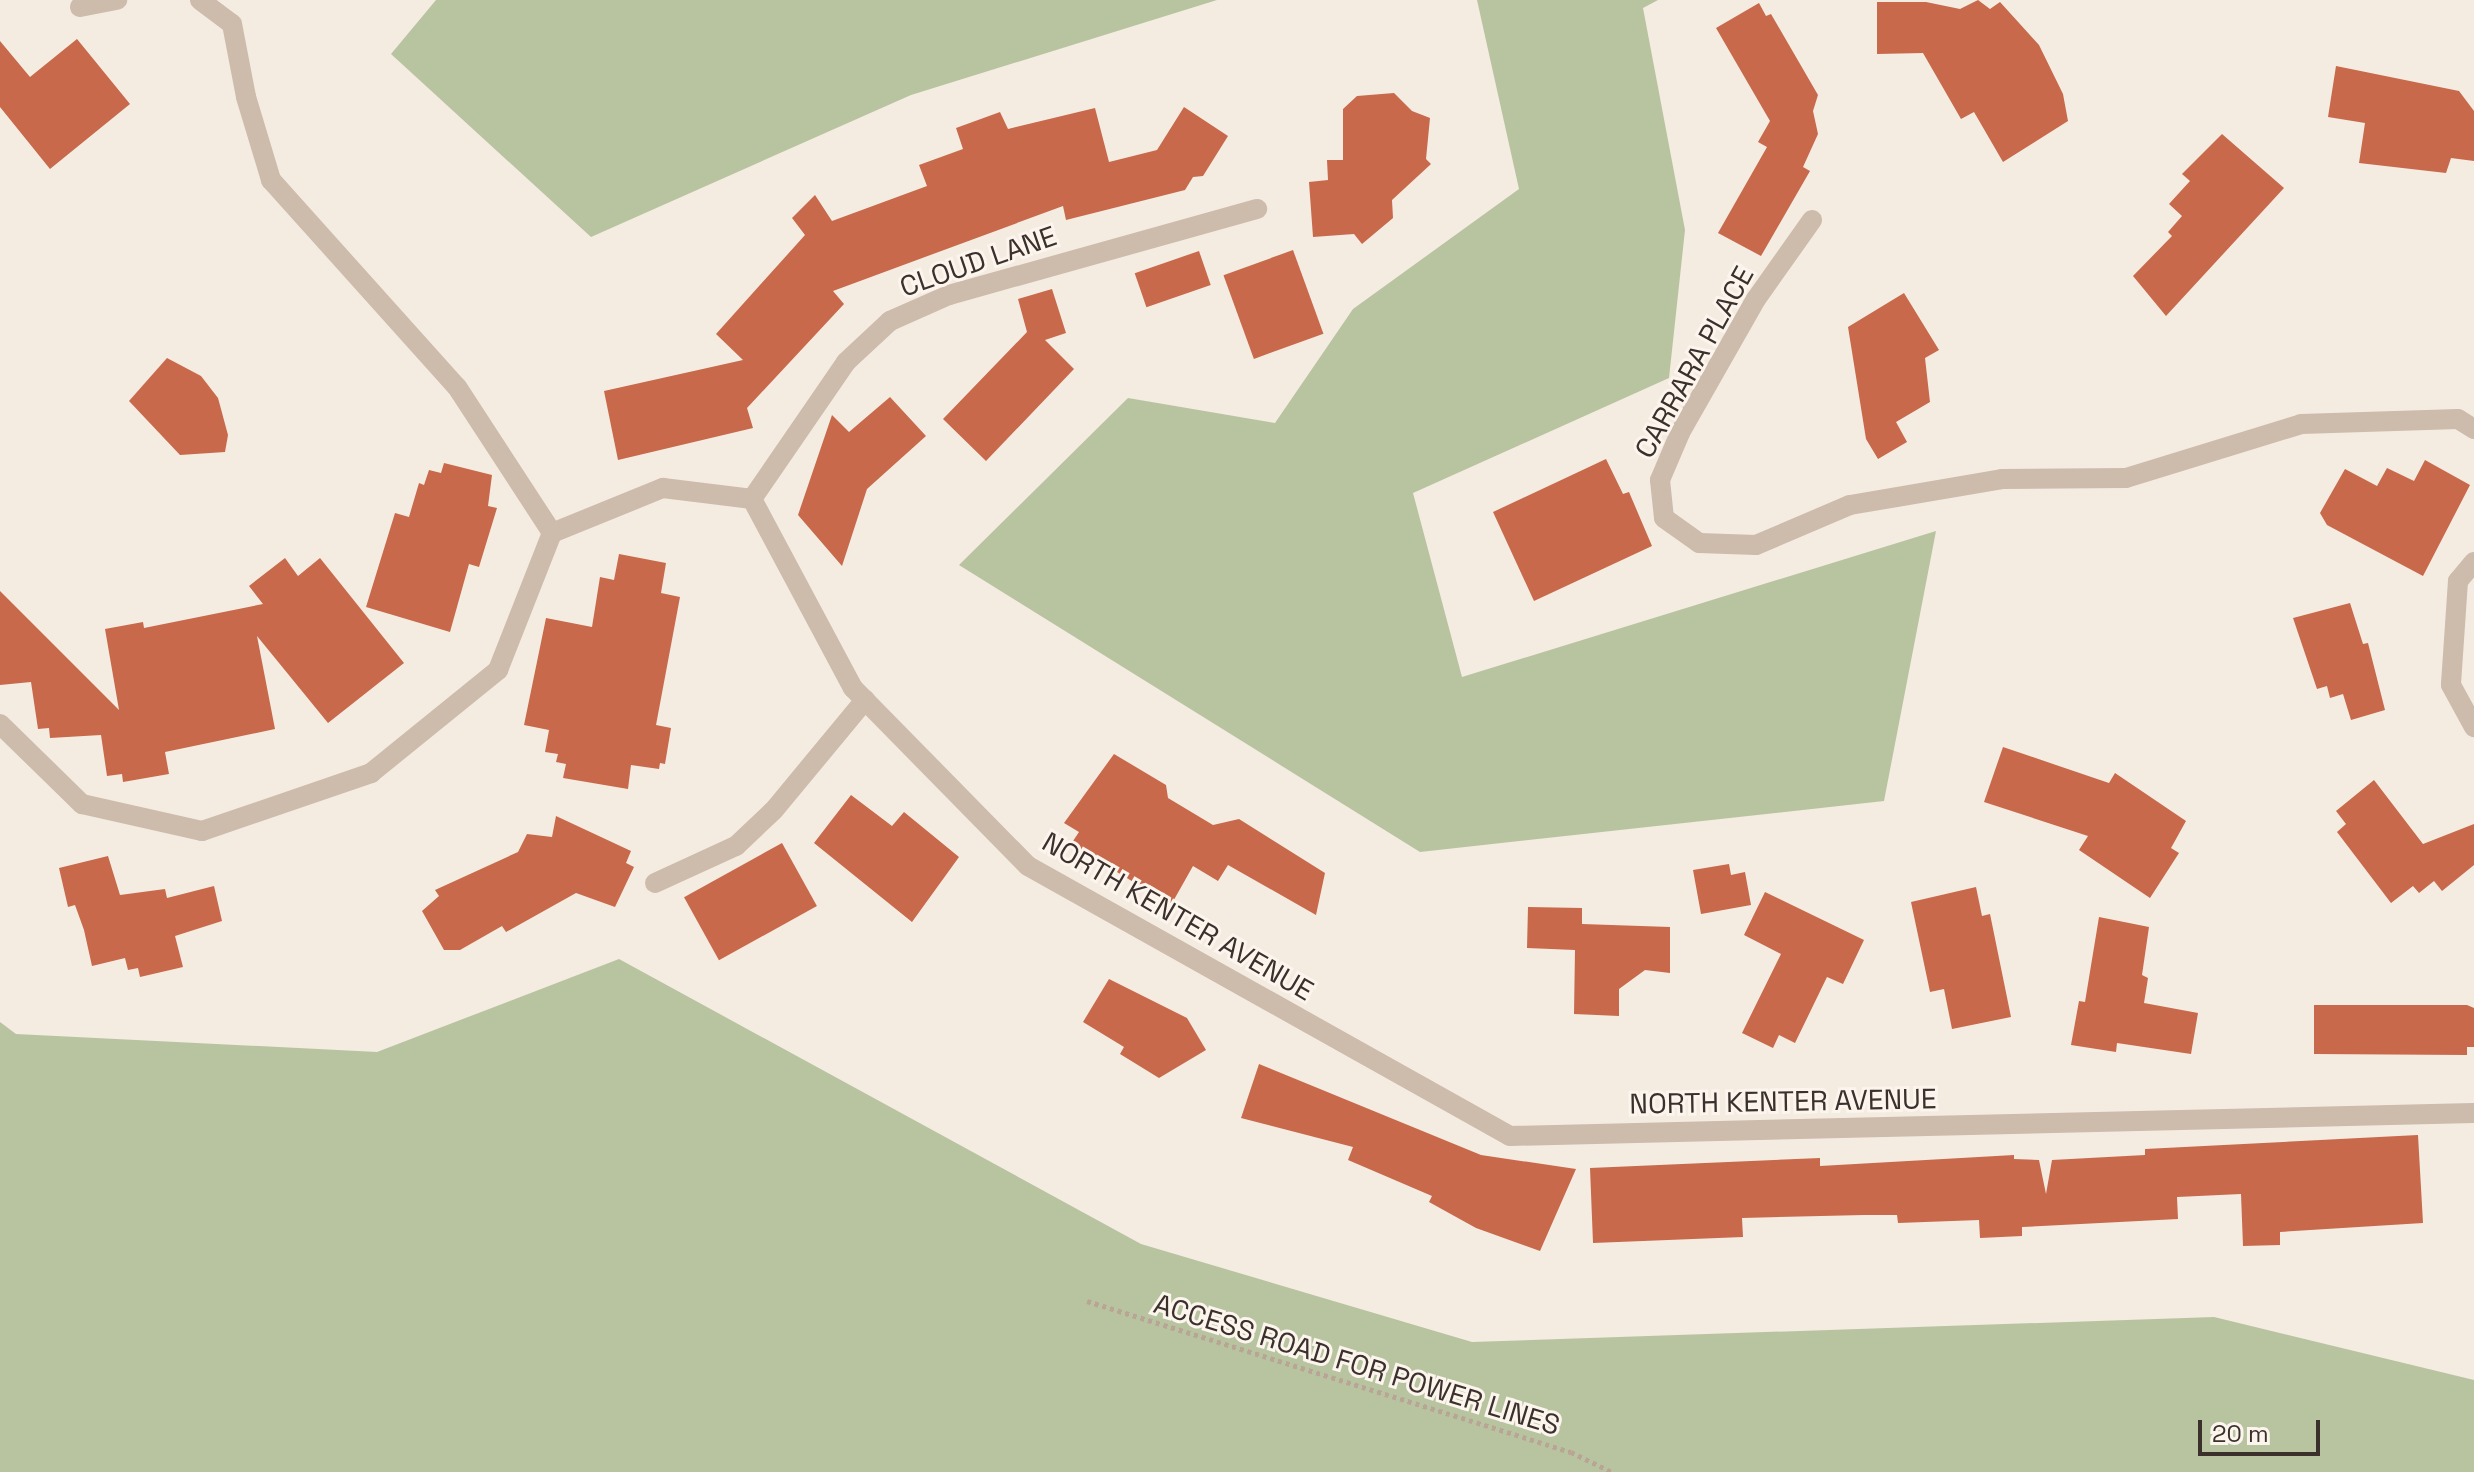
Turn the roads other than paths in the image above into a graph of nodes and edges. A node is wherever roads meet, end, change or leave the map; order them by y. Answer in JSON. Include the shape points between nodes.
{"nodes":[{"id":1,"x":117,"y":0,"type":"edge"},
{"id":2,"x":200,"y":0,"type":"edge"},
{"id":3,"x":80,"y":7,"type":"dead end"},
{"id":4,"x":1257,"y":209,"type":"dead end"},
{"id":5,"x":1812,"y":220,"type":"dead end"},
{"id":6,"x":2474,"y":429,"type":"edge"},
{"id":7,"x":752,"y":499,"type":"junction"},
{"id":8,"x":552,"y":533,"type":"junction"},
{"id":9,"x":2474,"y":562,"type":"edge"},
{"id":10,"x":865,"y":700,"type":"junction"},
{"id":11,"x":0,"y":724,"type":"edge"},
{"id":12,"x":2474,"y":727,"type":"edge"},
{"id":13,"x":655,"y":883,"type":"dead end"},
{"id":14,"x":2474,"y":1113,"type":"edge"}],
"edges":[{"from":1,"to":3,"type":"street"},
{"from":2,"to":8,"type":"street","via":[[232,24],[246,97],[271,180],[457,387]]},
{"from":4,"to":7,"type":"street","name":"CLOUD LANE","via":[[949,295],[890,321],[846,362]]},
{"from":5,"to":6,"type":"street","name":"CARRARA PLACE","via":[[1756,299],[1680,433],[1660,480],[1664,518],[1699,543],[1756,545],[1850,505],[2002,479],[2126,478],[2301,424],[2458,419]]},
{"from":7,"to":8,"type":"street","via":[[663,488]]},
{"from":7,"to":10,"type":"street","name":"NORTH KENTER AVENUE","via":[[853,688]]},
{"from":8,"to":11,"type":"street","via":[[498,670],[371,773],[202,831],[82,804]]},
{"from":9,"to":12,"type":"street","via":[[2458,581],[2451,685]]},
{"from":10,"to":13,"type":"street","via":[[774,810],[736,846]]},
{"from":10,"to":14,"type":"street","name":"NORTH KENTER AVENUE","via":[[1028,866],[1510,1136]]}]}
